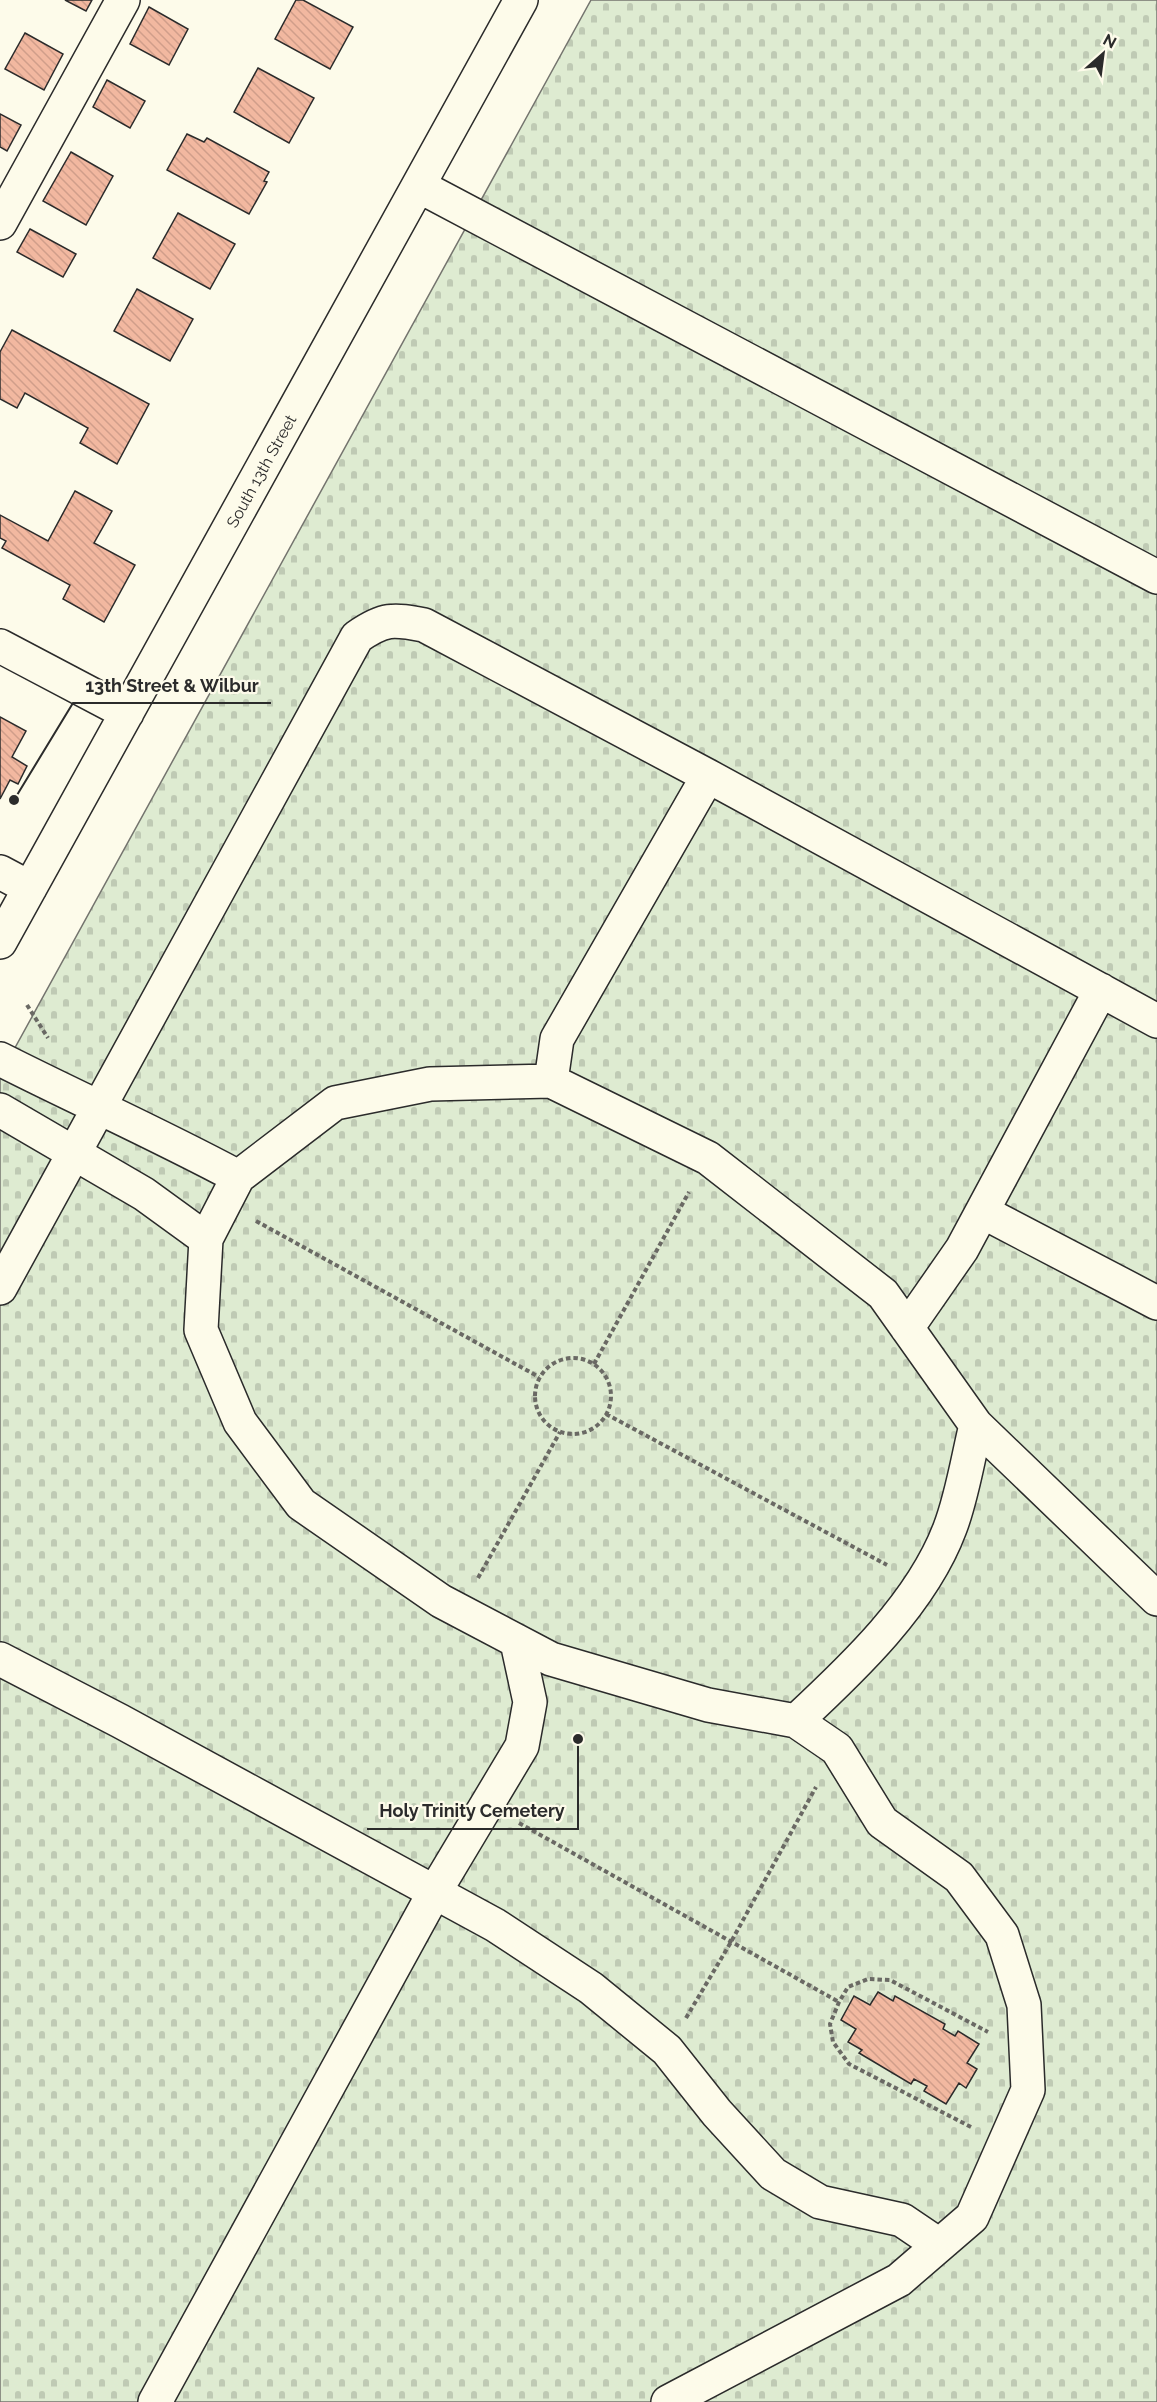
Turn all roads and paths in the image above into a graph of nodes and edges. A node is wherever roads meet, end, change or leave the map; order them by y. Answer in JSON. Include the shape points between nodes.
{"nodes":[{"id":1,"x":123,"y":0,"type":"edge"},
{"id":2,"x":521,"y":0,"type":"edge"},
{"id":3,"x":418,"y":186,"type":"junction"},
{"id":4,"x":0,"y":223,"type":"edge"},
{"id":5,"x":1157,"y":577,"type":"edge"},
{"id":6,"x":0,"y":646,"type":"edge"},
{"id":7,"x":127,"y":713,"type":"junction"},
{"id":8,"x":708,"y":776,"type":"junction"},
{"id":9,"x":0,"y":872,"type":"edge"},
{"id":10,"x":30,"y":888,"type":"junction"},
{"id":11,"x":0,"y":942,"type":"edge"},
{"id":12,"x":1101,"y":990,"type":"junction"},
{"id":13,"x":1157,"y":1021,"type":"edge"},
{"id":14,"x":0,"y":1059,"type":"edge"},
{"id":15,"x":551,"y":1081,"type":"junction"},
{"id":16,"x":100,"y":1109,"type":"junction"},
{"id":17,"x":0,"y":1110,"type":"edge"},
{"id":18,"x":75,"y":1154,"type":"junction"},
{"id":19,"x":708,"y":1158,"type":"junction"},
{"id":20,"x":231,"y":1190,"type":"junction"},
{"id":21,"x":982,"y":1212,"type":"junction"},
{"id":22,"x":206,"y":1239,"type":"junction"},
{"id":23,"x":0,"y":1288,"type":"edge"},
{"id":24,"x":1157,"y":1303,"type":"edge"},
{"id":25,"x":906,"y":1328,"type":"junction"},
{"id":26,"x":594,"y":1364,"type":"junction"},
{"id":27,"x":539,"y":1377,"type":"junction"},
{"id":28,"x":606,"y":1414,"type":"junction"},
{"id":29,"x":976,"y":1425,"type":"junction"},
{"id":30,"x":560,"y":1432,"type":"junction"},
{"id":31,"x":922,"y":1584,"type":"junction"},
{"id":32,"x":1157,"y":1599,"type":"edge"},
{"id":33,"x":460,"y":1611,"type":"junction"},
{"id":34,"x":518,"y":1642,"type":"junction"},
{"id":35,"x":0,"y":1659,"type":"edge"},
{"id":36,"x":796,"y":1721,"type":"junction"},
{"id":37,"x":837,"y":1749,"type":"junction"},
{"id":38,"x":487,"y":1805,"type":"junction"},
{"id":39,"x":434,"y":1893,"type":"junction"},
{"id":40,"x":731,"y":1942,"type":"junction"},
{"id":41,"x":839,"y":2002,"type":"junction"},
{"id":42,"x":667,"y":2050,"type":"junction"},
{"id":43,"x":1026,"y":2052,"type":"junction"},
{"id":44,"x":1004,"y":2144,"type":"junction"},
{"id":45,"x":939,"y":2245,"type":"junction"},
{"id":46,"x":155,"y":2402,"type":"edge"},
{"id":47,"x":668,"y":2402,"type":"edge"}],
"edges":[{"from":1,"to":4,"type":"street"},
{"from":2,"to":3,"type":"street","name":"South 13th Street"},
{"from":3,"to":5,"type":"street"},
{"from":3,"to":7,"type":"street","name":"South 13th Street"},
{"from":6,"to":7,"type":"street"},
{"from":7,"to":10,"type":"street","name":"South 13th Street"},
{"from":8,"to":12,"type":"street"},
{"from":8,"to":15,"type":"street","via":[[557,1039]]},
{"from":8,"to":16,"type":"street","via":[[424,625],[398,620],[375,624],[357,637]]},
{"from":9,"to":10,"type":"street"},
{"from":10,"to":11,"type":"street","name":"South 13th Street"},
{"from":12,"to":13,"type":"street"},
{"from":12,"to":21,"type":"street"},
{"from":14,"to":16,"type":"street"},
{"from":15,"to":19,"type":"street"},
{"from":15,"to":20,"type":"street","via":[[430,1084],[334,1104]]},
{"from":16,"to":18,"type":"street"},
{"from":16,"to":20,"type":"street","via":[[172,1141]]},
{"from":17,"to":18,"type":"street"},
{"from":18,"to":22,"type":"street","via":[[144,1194]]},
{"from":18,"to":23,"type":"street"},
{"from":19,"to":25,"type":"street","via":[[884,1294]]},
{"from":19,"to":26,"type":"path"},
{"from":20,"to":22,"type":"street"},
{"from":20,"to":27,"type":"path"},
{"from":21,"to":24,"type":"street"},
{"from":21,"to":25,"type":"street","via":[[962,1250]]},
{"from":22,"to":33,"type":"street","via":[[201,1330],[240,1422],[301,1504]]},
{"from":25,"to":29,"type":"street"},
{"from":26,"to":27,"type":"path","via":[[563,1359]]},
{"from":26,"to":28,"type":"path","via":[[611,1390]]},
{"from":27,"to":30,"type":"path","via":[[535,1390],[537,1409],[548,1426]]},
{"from":28,"to":30,"type":"path","via":[[590,1430]]},
{"from":28,"to":31,"type":"path"},
{"from":29,"to":31,"type":"street","via":[[951,1528]]},
{"from":29,"to":32,"type":"street"},
{"from":30,"to":33,"type":"path"},
{"from":31,"to":36,"type":"street","via":[[854,1667]]},
{"from":33,"to":34,"type":"street"},
{"from":34,"to":36,"type":"street","via":[[550,1659],[708,1705]]},
{"from":34,"to":38,"type":"street","via":[[530,1701],[522,1746]]},
{"from":35,"to":39,"type":"street"},
{"from":36,"to":37,"type":"street"},
{"from":37,"to":40,"type":"path"},
{"from":37,"to":43,"type":"street","via":[[882,1822],[959,1877],[1002,1935],[1024,2005]]},
{"from":38,"to":39,"type":"street"},
{"from":38,"to":40,"type":"path"},
{"from":39,"to":42,"type":"street","via":[[495,1925],[591,1988]]},
{"from":39,"to":46,"type":"street"},
{"from":40,"to":41,"type":"path"},
{"from":40,"to":42,"type":"path"},
{"from":41,"to":43,"type":"path","via":[[848,1987],[868,1979],[890,1980]]},
{"from":41,"to":44,"type":"path","via":[[830,2024],[833,2042],[849,2064]]},
{"from":42,"to":45,"type":"street","via":[[773,2174],[820,2202],[902,2220]]},
{"from":43,"to":44,"type":"street","via":[[1028,2090]]},
{"from":44,"to":45,"type":"street","via":[[972,2217]]},
{"from":45,"to":47,"type":"street","via":[[899,2280]]}]}
